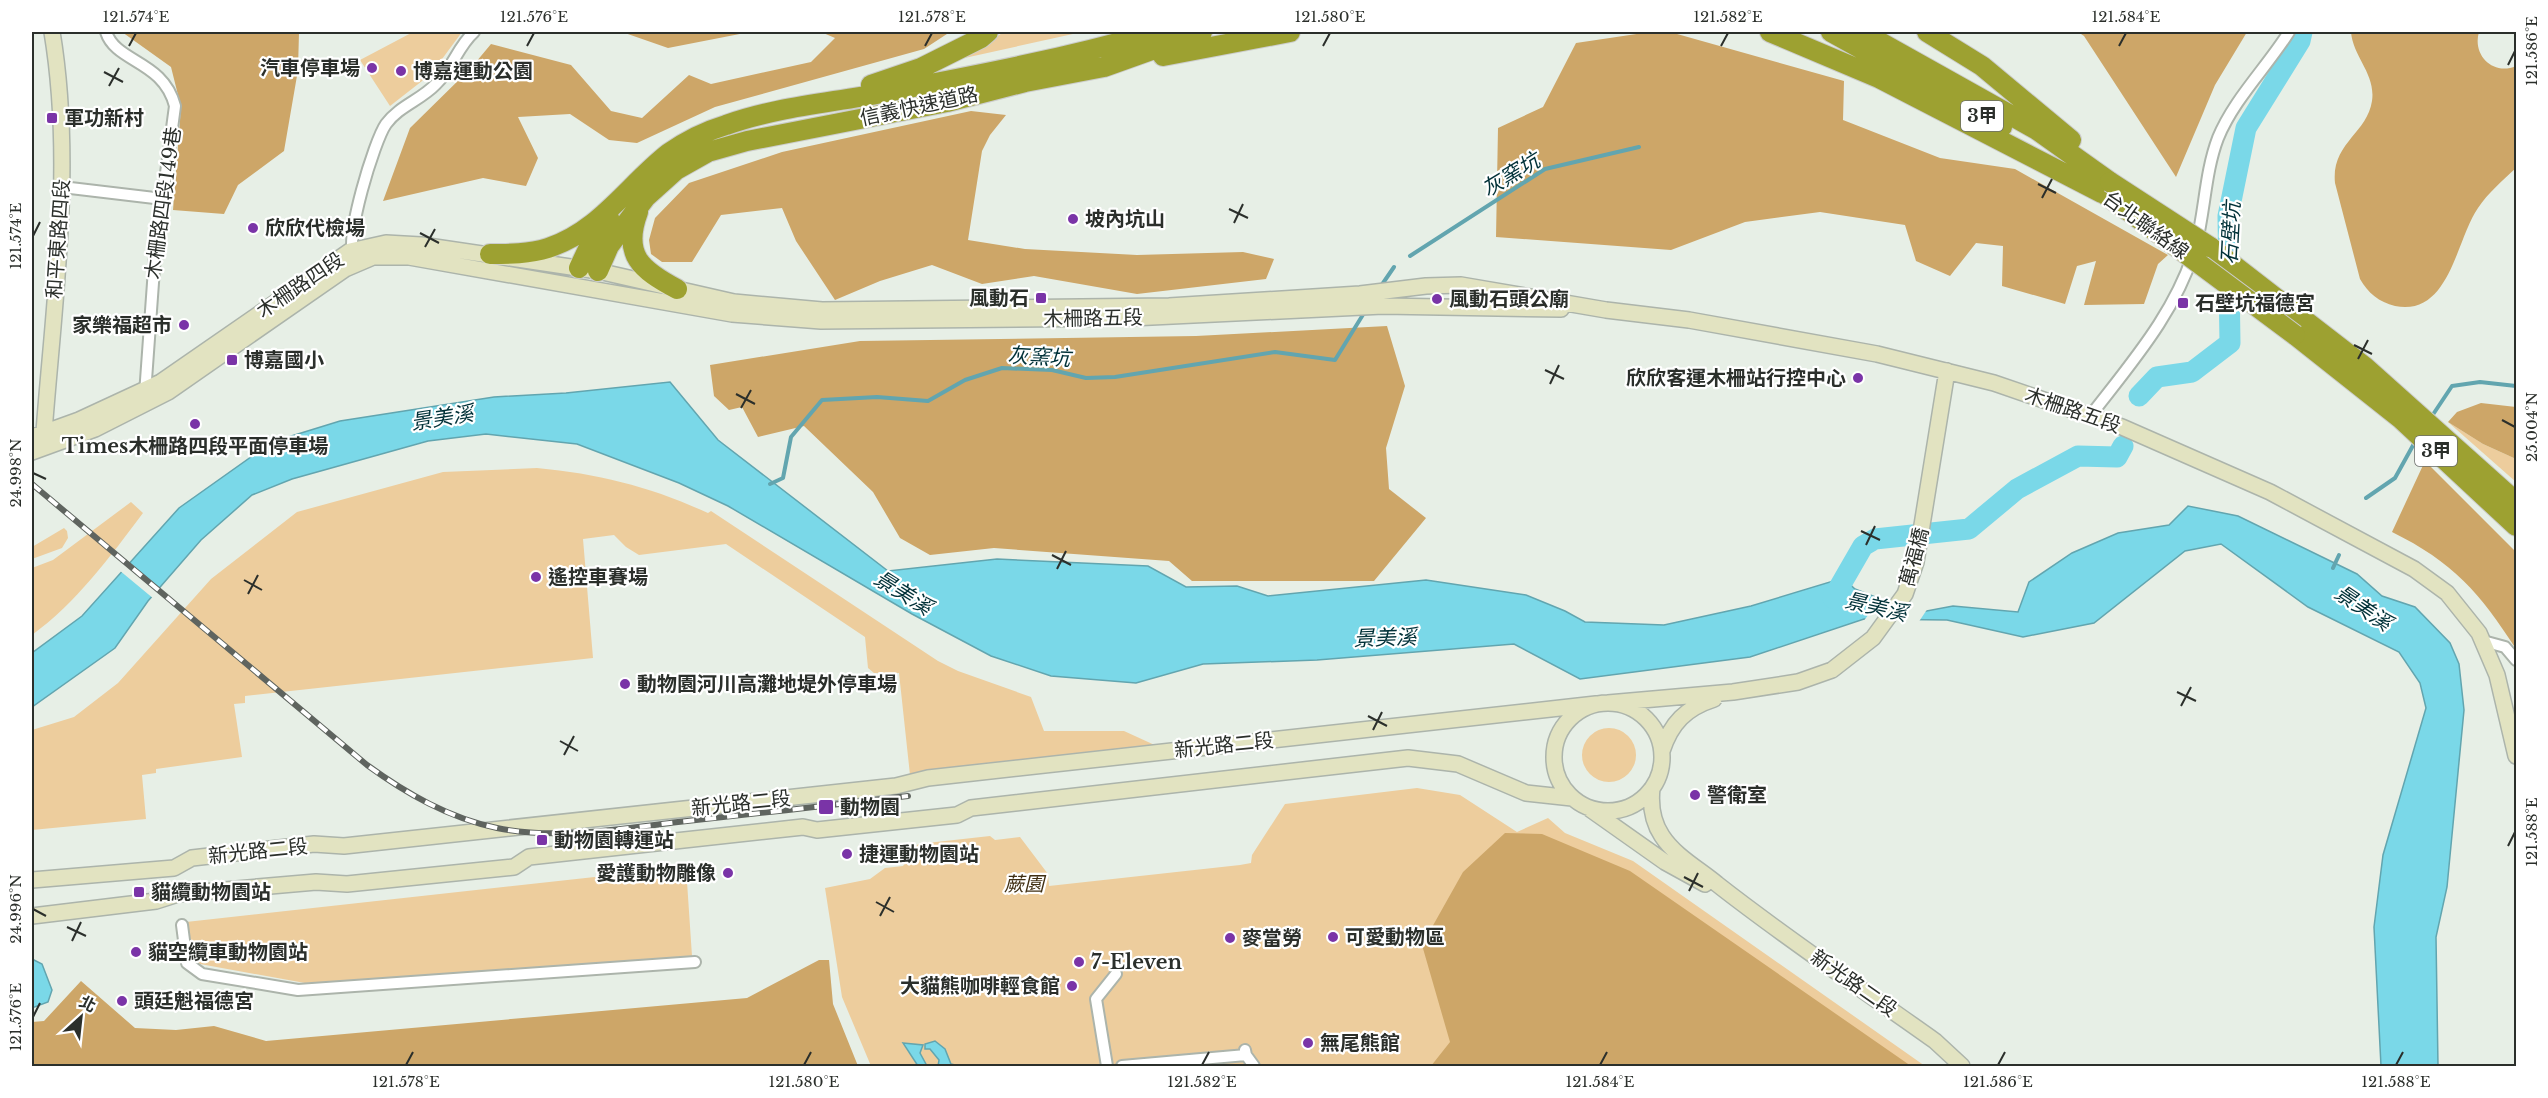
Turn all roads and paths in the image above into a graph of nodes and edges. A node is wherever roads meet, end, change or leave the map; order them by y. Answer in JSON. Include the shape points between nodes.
{"nodes":[{"id":1,"x":52,"y":32,"type":"edge"},
{"id":2,"x":106,"y":32,"type":"edge"},
{"id":3,"x":474,"y":32,"type":"edge"},
{"id":4,"x":988,"y":32,"type":"edge"},
{"id":5,"x":1157,"y":32,"type":"edge"},
{"id":6,"x":1202,"y":32,"type":"edge"},
{"id":7,"x":1290,"y":32,"type":"edge"},
{"id":8,"x":1770,"y":32,"type":"edge"},
{"id":9,"x":1831,"y":32,"type":"edge"},
{"id":10,"x":1862,"y":32,"type":"edge"},
{"id":11,"x":1927,"y":32,"type":"edge"},
{"id":12,"x":2289,"y":32,"type":"edge"},
{"id":13,"x":1104,"y":67,"type":"junction"},
{"id":14,"x":806,"y":107,"type":"junction"},
{"id":15,"x":2110,"y":183,"type":"junction"},
{"id":16,"x":62,"y":187,"type":"junction"},
{"id":17,"x":640,"y":191,"type":"junction"},
{"id":18,"x":163,"y":199,"type":"junction"},
{"id":19,"x":490,"y":254,"type":"junction"},
{"id":20,"x":354,"y":256,"type":"junction"},
{"id":21,"x":587,"y":275,"type":"junction"},
{"id":22,"x":1481,"y":288,"type":"junction"},
{"id":23,"x":677,"y":289,"type":"junction"},
{"id":24,"x":1392,"y":291,"type":"junction"},
{"id":25,"x":1393,"y":306,"type":"junction"},
{"id":26,"x":1471,"y":308,"type":"junction"},
{"id":27,"x":1606,"y":310,"type":"junction"},
{"id":28,"x":2300,"y":327,"type":"junction"},
{"id":29,"x":1947,"y":371,"type":"junction"},
{"id":30,"x":146,"y":397,"type":"junction"},
{"id":31,"x":2403,"y":410,"type":"junction"},
{"id":32,"x":2091,"y":415,"type":"junction"},
{"id":33,"x":42,"y":438,"type":"edge"},
{"id":34,"x":32,"y":452,"type":"edge"},
{"id":35,"x":2517,"y":502,"type":"edge"},
{"id":36,"x":2517,"y":526,"type":"edge"},
{"id":37,"x":2483,"y":641,"type":"junction"},
{"id":38,"x":2517,"y":660,"type":"edge"},
{"id":39,"x":1798,"y":682,"type":"joint"},
{"id":40,"x":1733,"y":692,"type":"junction"},
{"id":41,"x":1602,"y":703,"type":"junction"},
{"id":42,"x":1662,"y":751,"type":"junction"},
{"id":43,"x":2517,"y":756,"type":"edge"},
{"id":44,"x":1652,"y":788,"type":"junction"},
{"id":45,"x":1577,"y":801,"type":"junction"},
{"id":46,"x":32,"y":880,"type":"edge"},
{"id":47,"x":1742,"y":904,"type":"junction"},
{"id":48,"x":32,"y":916,"type":"edge"},
{"id":49,"x":182,"y":925,"type":"dead end"},
{"id":50,"x":695,"y":962,"type":"dead end"},
{"id":51,"x":1116,"y":974,"type":"dead end"},
{"id":52,"x":1107,"y":1066,"type":"edge"},
{"id":53,"x":1122,"y":1066,"type":"edge"},
{"id":54,"x":1254,"y":1066,"type":"edge"},
{"id":55,"x":1962,"y":1066,"type":"edge"}],
"edges":[{"from":1,"to":16,"type":"street","name":"和平東路四段","via":[[61,92]]},
{"from":2,"to":18,"type":"street","name":"木柵路四段149巷","via":[[113,44],[159,76],[172,97],[175,115]]},
{"from":3,"to":20,"type":"street","via":[[436,85],[385,125],[376,143]]},
{"from":4,"to":14,"type":"highway","via":[[921,68]]},
{"from":5,"to":14,"type":"highway","name":"信義快速道路","via":[[1105,47]]},
{"from":6,"to":13,"type":"highway","name":"信義快速道路"},
{"from":7,"to":13,"type":"highway"},
{"from":8,"to":15,"type":"highway"},
{"from":9,"to":15,"type":"highway","name":"台北聯絡線","number":"3甲","via":[[2026,141]]},
{"from":10,"to":15,"type":"highway","name":"台北聯絡線","number":"3甲","via":[[2037,130]]},
{"from":11,"to":15,"type":"highway","via":[[1982,66]]},
{"from":12,"to":32,"type":"street","via":[[2218,138],[2196,243],[2173,301],[2143,348]]},
{"from":13,"to":17,"type":"highway","name":"信義快速道路","via":[[747,141],[708,152]]},
{"from":14,"to":17,"type":"highway","name":"信義快速道路","via":[[762,114],[697,137],[669,153]]},
{"from":15,"to":28,"type":"highway","name":"台北聯絡線","number":"3甲","bridge":true,"via":[[2211,247]]},
{"from":15,"to":28,"type":"highway","name":"台北聯絡線","number":"3甲","bridge":true,"via":[[2127,210]]},
{"from":16,"to":18,"type":"street"},
{"from":16,"to":33,"type":"street","name":"和平東路四段"},
{"from":17,"to":19,"type":"highway","via":[[572,237],[534,251]]},
{"from":17,"to":21,"type":"highway","via":[[599,231]]},
{"from":17,"to":23,"type":"highway","via":[[632,231],[635,257],[654,277]]},
{"from":18,"to":30,"type":"street","name":"木柵路四段149巷","via":[[155,255]]},
{"from":19,"to":20,"type":"street","name":"木柵路四段","via":[[386,243]]},
{"from":19,"to":21,"type":"street","name":"木柵路四段"},
{"from":20,"to":21,"type":"street","name":"木柵路四段","via":[[389,255]]},
{"from":20,"to":30,"type":"street","name":"木柵路四段","via":[[179,386]]},
{"from":21,"to":23,"type":"street","name":"木柵路五段"},
{"from":21,"to":25,"type":"street","name":"木柵路五段","via":[[732,314],[821,321],[1131,318]]},
{"from":22,"to":24,"type":"street","name":"木柵路五段","via":[[1445,285]]},
{"from":22,"to":26,"type":"street"},
{"from":22,"to":27,"type":"street","name":"木柵路五段"},
{"from":23,"to":24,"type":"street","name":"木柵路五段","via":[[745,304],[822,310],[1140,307]]},
{"from":24,"to":25,"type":"street"},
{"from":25,"to":26,"type":"street","name":"木柵路五段"},
{"from":26,"to":27,"type":"street","name":"木柵路五段"},
{"from":27,"to":29,"type":"street","name":"木柵路五段","via":[[1815,341]]},
{"from":28,"to":31,"type":"highway","name":"台北聯絡線","number":"3甲"},
{"from":29,"to":32,"type":"street","name":"木柵路五段"},
{"from":29,"to":39,"type":"street","name":"萬福橋","via":[[1922,539],[1905,594],[1886,624],[1862,649],[1832,670]]},
{"from":30,"to":33,"type":"street","name":"木柵路四段","via":[[94,429]]},
{"from":31,"to":35,"type":"highway","name":"台北聯絡線","number":"3甲","via":[[2469,458]]},
{"from":31,"to":36,"type":"highway","name":"台北聯絡線","number":"3甲"},
{"from":32,"to":37,"type":"street","name":"木柵路五段","via":[[2270,492],[2414,569],[2457,604]]},
{"from":33,"to":34,"type":"street","name":"木柵路四段"},
{"from":37,"to":38,"type":"street","via":[[2505,647]]},
{"from":37,"to":43,"type":"street","name":"木柵路五段","via":[[2497,675]]},
{"from":39,"to":40,"type":"street","name":"新光路二段"},
{"from":40,"to":41,"type":"street","name":"新光路二段"},
{"from":40,"to":42,"type":"street","name":"新光路二段","via":[[1701,703],[1680,717]]},
{"from":41,"to":42,"type":"street","via":[[1634,710],[1644,717],[1656,733]]},
{"from":41,"to":45,"type":"street","via":[[1574,714],[1555,744],[1558,778]]},
{"from":41,"to":46,"type":"street","name":"新光路二段","via":[[510,829],[344,846],[314,844],[192,858],[174,867]]},
{"from":42,"to":44,"type":"street","via":[[1660,771]]},
{"from":44,"to":45,"type":"street","via":[[1632,805],[1620,809],[1607,811]]},
{"from":44,"to":47,"type":"street","name":"新光路二段","via":[[1651,810],[1662,836]]},
{"from":45,"to":47,"type":"street","name":"新光路二段","via":[[1665,862]]},
{"from":45,"to":48,"type":"street","name":"新光路二段","via":[[1526,793],[1458,764],[1408,758],[982,806],[957,815],[817,830],[803,827],[529,857],[514,867],[347,884],[316,882],[178,894],[156,901]]},
{"from":47,"to":55,"type":"street","name":"新光路二段","via":[[1935,1041]]},
{"from":49,"to":50,"type":"street","via":[[187,963],[202,974],[298,990]]},
{"from":51,"to":52,"type":"street","via":[[1096,999]]},
{"from":53,"to":54,"type":"street","via":[[1245,1052]]}]}
